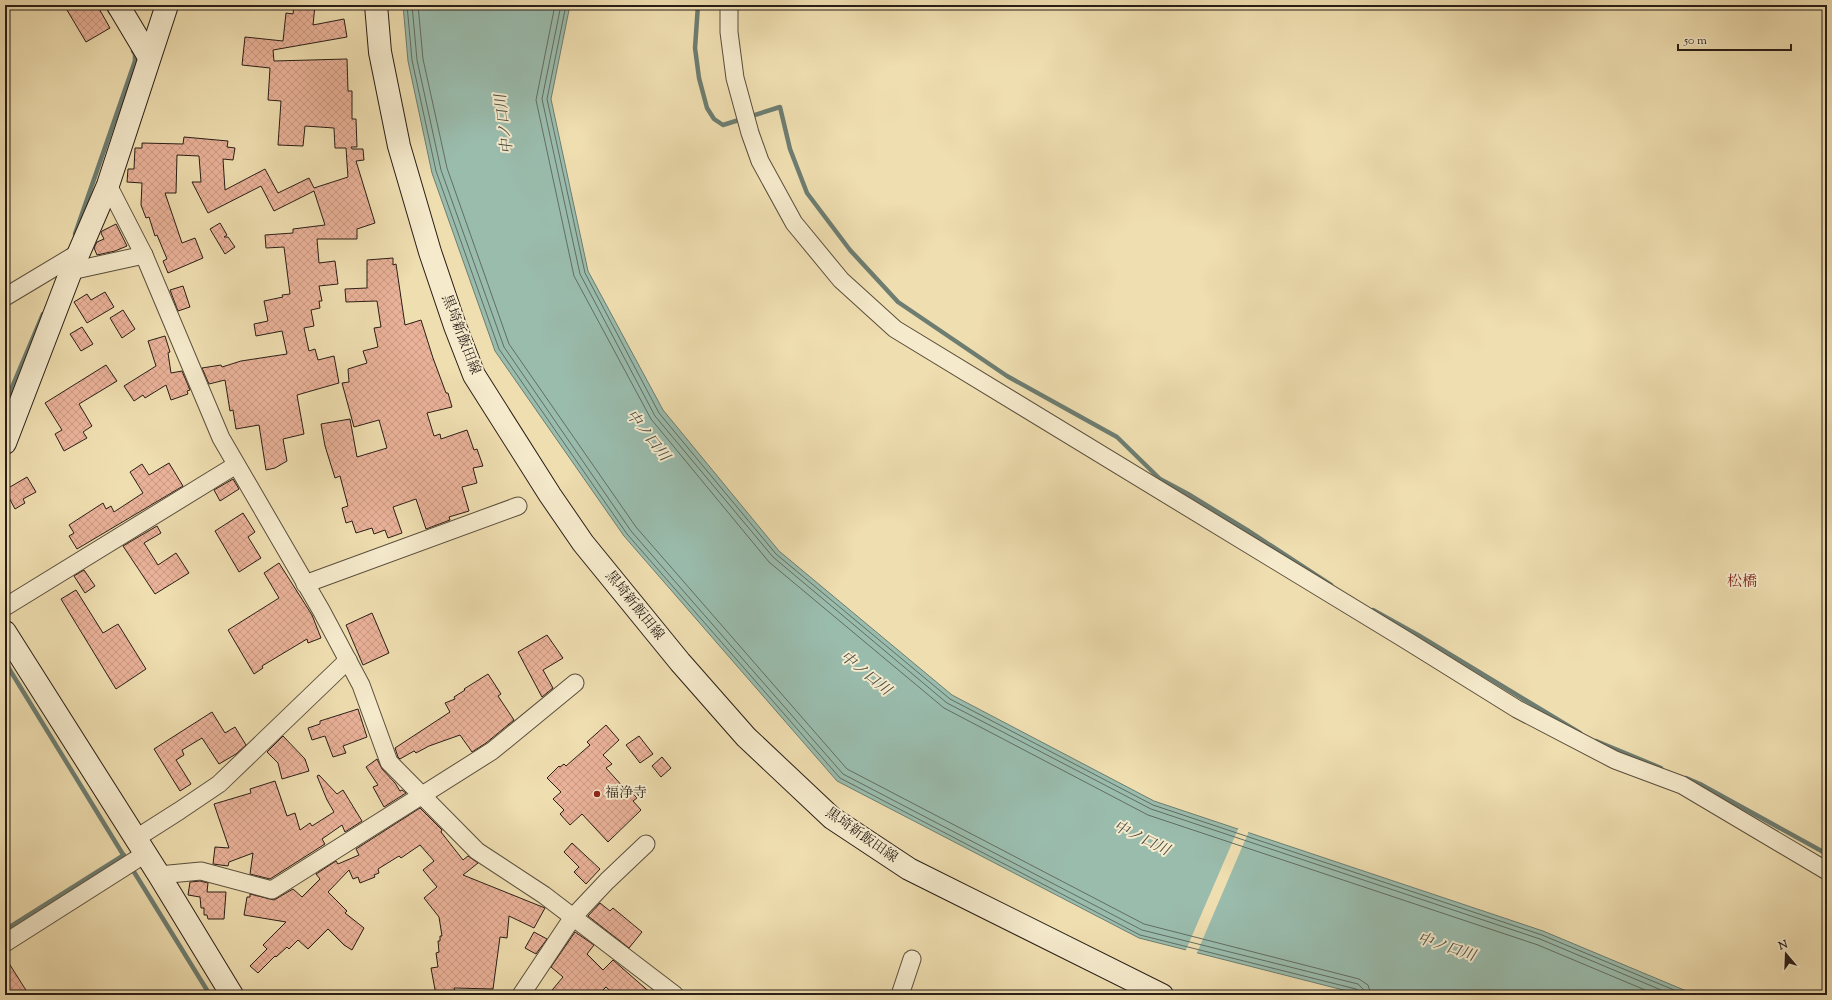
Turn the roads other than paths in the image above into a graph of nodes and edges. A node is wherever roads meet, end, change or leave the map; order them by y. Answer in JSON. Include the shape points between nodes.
{"nodes":[{"id":1,"x":118,"y":5,"type":"edge"},
{"id":2,"x":167,"y":5,"type":"edge"},
{"id":3,"x":376,"y":5,"type":"edge"},
{"id":4,"x":729,"y":5,"type":"edge"},
{"id":5,"x":149,"y":57,"type":"junction"},
{"id":6,"x":108,"y":185,"type":"junction"},
{"id":7,"x":144,"y":256,"type":"junction"},
{"id":8,"x":75,"y":262,"type":"junction"},
{"id":9,"x":5,"y":298,"type":"edge"},
{"id":10,"x":5,"y":443,"type":"edge"},
{"id":11,"x":236,"y":465,"type":"junction"},
{"id":12,"x":518,"y":506,"type":"dead end"},
{"id":13,"x":305,"y":584,"type":"junction"},
{"id":14,"x":5,"y":607,"type":"edge"},
{"id":15,"x":5,"y":632,"type":"edge"},
{"id":16,"x":348,"y":660,"type":"junction"},
{"id":17,"x":575,"y":683,"type":"dead end"},
{"id":18,"x":423,"y":794,"type":"junction"},
{"id":19,"x":646,"y":844,"type":"dead end"},
{"id":20,"x":140,"y":846,"type":"junction"},
{"id":21,"x":1827,"y":871,"type":"edge"},
{"id":22,"x":159,"y":875,"type":"junction"},
{"id":23,"x":573,"y":917,"type":"junction"},
{"id":24,"x":5,"y":943,"type":"edge"},
{"id":25,"x":912,"y":959,"type":"dead end"},
{"id":26,"x":232,"y":995,"type":"edge"},
{"id":27,"x":521,"y":995,"type":"edge"},
{"id":28,"x":675,"y":995,"type":"edge"},
{"id":29,"x":900,"y":995,"type":"edge"},
{"id":30,"x":1162,"y":995,"type":"edge"}],
"edges":[{"from":1,"to":5,"type":"main road"},
{"from":2,"to":5,"type":"main road"},
{"from":3,"to":30,"type":"main road","name":"黒埼新飯田線","via":[[380,52],[399,146],[454,326],[474,375],[583,543],[680,662],[746,737],[832,818],[909,869]]},
{"from":4,"to":21,"type":"street","via":[[729,32],[735,78],[760,161],[794,223],[841,280],[895,329],[1517,710],[1615,760],[1682,785]]},
{"from":5,"to":6,"type":"main road"},
{"from":6,"to":7,"type":"street"},
{"from":6,"to":8,"type":"main road"},
{"from":7,"to":8,"type":"street"},
{"from":7,"to":11,"type":"street","via":[[221,438]]},
{"from":8,"to":9,"type":"street"},
{"from":8,"to":10,"type":"main road"},
{"from":11,"to":13,"type":"street"},
{"from":11,"to":14,"type":"street"},
{"from":12,"to":13,"type":"street"},
{"from":13,"to":16,"type":"street"},
{"from":15,"to":20,"type":"main road"},
{"from":16,"to":18,"type":"street","via":[[361,685],[389,762]]},
{"from":16,"to":20,"type":"street","via":[[219,784],[179,811]]},
{"from":17,"to":18,"type":"street","via":[[492,751]]},
{"from":18,"to":22,"type":"street","via":[[272,890],[201,871]]},
{"from":18,"to":23,"type":"street","via":[[477,851],[544,894]]},
{"from":19,"to":23,"type":"street"},
{"from":20,"to":22,"type":"main road"},
{"from":20,"to":24,"type":"street"},
{"from":22,"to":26,"type":"main road"},
{"from":23,"to":27,"type":"street"},
{"from":23,"to":28,"type":"street"},
{"from":25,"to":29,"type":"street"}]}
